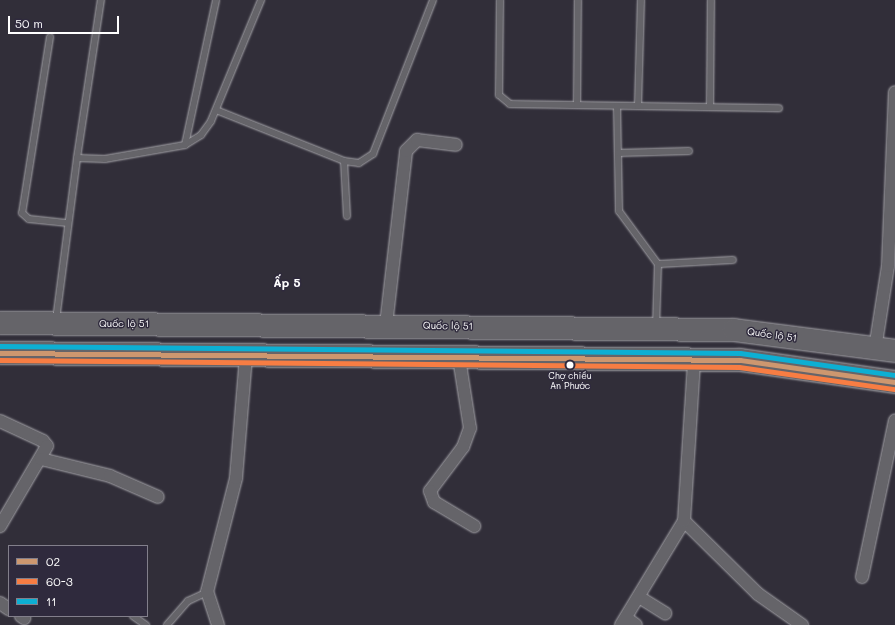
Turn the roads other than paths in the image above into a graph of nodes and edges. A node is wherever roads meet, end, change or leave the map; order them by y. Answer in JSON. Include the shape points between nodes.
{"nodes":[{"id":1,"x":101,"y":0,"type":"edge"},
{"id":2,"x":216,"y":0,"type":"edge"},
{"id":3,"x":261,"y":0,"type":"edge"},
{"id":4,"x":433,"y":0,"type":"edge"},
{"id":5,"x":500,"y":0,"type":"edge"},
{"id":6,"x":578,"y":0,"type":"edge"},
{"id":7,"x":641,"y":0,"type":"edge"},
{"id":8,"x":711,"y":0,"type":"edge"},
{"id":9,"x":50,"y":37,"type":"dead end"},
{"id":10,"x":895,"y":92,"type":"edge"},
{"id":11,"x":577,"y":105,"type":"junction"},
{"id":12,"x":617,"y":106,"type":"junction"},
{"id":13,"x":638,"y":106,"type":"junction"},
{"id":14,"x":710,"y":107,"type":"junction"},
{"id":15,"x":779,"y":108,"type":"dead end"},
{"id":16,"x":216,"y":110,"type":"junction"},
{"id":17,"x":184,"y":145,"type":"junction"},
{"id":18,"x":456,"y":145,"type":"dead end"},
{"id":19,"x":689,"y":152,"type":"dead end"},
{"id":20,"x":618,"y":153,"type":"junction"},
{"id":21,"x":77,"y":158,"type":"junction"},
{"id":22,"x":344,"y":161,"type":"junction"},
{"id":23,"x":347,"y":216,"type":"dead end"},
{"id":24,"x":66,"y":223,"type":"junction"},
{"id":25,"x":733,"y":260,"type":"dead end"},
{"id":26,"x":658,"y":264,"type":"junction"},
{"id":27,"x":0,"y":323,"type":"edge"},
{"id":28,"x":56,"y":323,"type":"junction"},
{"id":29,"x":386,"y":325,"type":"junction"},
{"id":30,"x":656,"y":329,"type":"junction"},
{"id":31,"x":885,"y":350,"type":"edge"},
{"id":32,"x":0,"y":353,"type":"edge"},
{"id":33,"x":246,"y":356,"type":"junction"},
{"id":34,"x":459,"y":358,"type":"junction"},
{"id":35,"x":694,"y":360,"type":"junction"},
{"id":36,"x":895,"y":382,"type":"edge"},
{"id":37,"x":895,"y":420,"type":"edge"},
{"id":38,"x":0,"y":421,"type":"edge"},
{"id":39,"x":41,"y":460,"type":"junction"},
{"id":40,"x":158,"y":497,"type":"dead end"},
{"id":41,"x":684,"y":521,"type":"junction"},
{"id":42,"x":0,"y":526,"type":"edge"},
{"id":43,"x":474,"y":526,"type":"dead end"},
{"id":44,"x":862,"y":577,"type":"dead end"},
{"id":45,"x":207,"y":592,"type":"junction"},
{"id":46,"x":639,"y":597,"type":"junction"},
{"id":47,"x":665,"y":613,"type":"dead end"},
{"id":48,"x":134,"y":617,"type":"edge"},
{"id":49,"x":623,"y":622,"type":"edge"},
{"id":50,"x":788,"y":622,"type":"edge"},
{"id":51,"x":146,"y":625,"type":"edge"},
{"id":52,"x":167,"y":625,"type":"edge"},
{"id":53,"x":218,"y":625,"type":"edge"},
{"id":54,"x":636,"y":625,"type":"edge"},
{"id":55,"x":802,"y":625,"type":"edge"}],
"edges":[{"from":1,"to":21,"type":"lane"},
{"from":2,"to":17,"type":"lane"},
{"from":3,"to":16,"type":"lane"},
{"from":4,"to":22,"type":"lane","via":[[374,154],[359,163]]},
{"from":5,"to":11,"type":"lane","via":[[498,95],[503,101]]},
{"from":6,"to":11,"type":"lane"},
{"from":7,"to":13,"type":"lane"},
{"from":8,"to":14,"type":"lane"},
{"from":9,"to":24,"type":"lane","via":[[22,213],[29,219]]},
{"from":10,"to":31,"type":"street"},
{"from":11,"to":12,"type":"lane"},
{"from":12,"to":13,"type":"lane"},
{"from":12,"to":20,"type":"lane"},
{"from":13,"to":14,"type":"lane"},
{"from":14,"to":15,"type":"lane"},
{"from":16,"to":17,"type":"lane","via":[[201,135]]},
{"from":16,"to":22,"type":"lane"},
{"from":17,"to":21,"type":"lane","via":[[105,159]]},
{"from":18,"to":29,"type":"street","via":[[417,140],[406,151]]},
{"from":19,"to":20,"type":"lane"},
{"from":20,"to":26,"type":"lane","via":[[619,211]]},
{"from":21,"to":24,"type":"lane"},
{"from":22,"to":23,"type":"lane"},
{"from":24,"to":28,"type":"lane"},
{"from":25,"to":26,"type":"lane"},
{"from":26,"to":30,"type":"lane"},
{"from":27,"to":28,"type":"highway","name":"Quốc lộ 51"},
{"from":28,"to":29,"type":"highway","name":"Quốc lộ 51"},
{"from":29,"to":30,"type":"highway","name":"Quốc lộ 51"},
{"from":30,"to":31,"type":"highway","name":"Quốc lộ 51","via":[[734,330]]},
{"from":32,"to":33,"type":"highway"},
{"from":33,"to":34,"type":"highway"},
{"from":33,"to":45,"type":"street","via":[[236,478]]},
{"from":34,"to":35,"type":"highway"},
{"from":34,"to":43,"type":"street","via":[[470,428],[463,447],[430,491],[434,502]]},
{"from":35,"to":36,"type":"highway","via":[[740,360]]},
{"from":35,"to":41,"type":"street"},
{"from":37,"to":44,"type":"street"},
{"from":38,"to":39,"type":"street","via":[[43,441],[46,452]]},
{"from":39,"to":40,"type":"street","via":[[110,476]]},
{"from":39,"to":42,"type":"street"},
{"from":41,"to":46,"type":"street"},
{"from":41,"to":50,"type":"street"},
{"from":45,"to":52,"type":"lane","via":[[188,601]]},
{"from":45,"to":53,"type":"street"},
{"from":46,"to":47,"type":"street"},
{"from":46,"to":49,"type":"street"},
{"from":48,"to":51,"type":"lane"},
{"from":49,"to":54,"type":"street"},
{"from":50,"to":55,"type":"street"}]}
